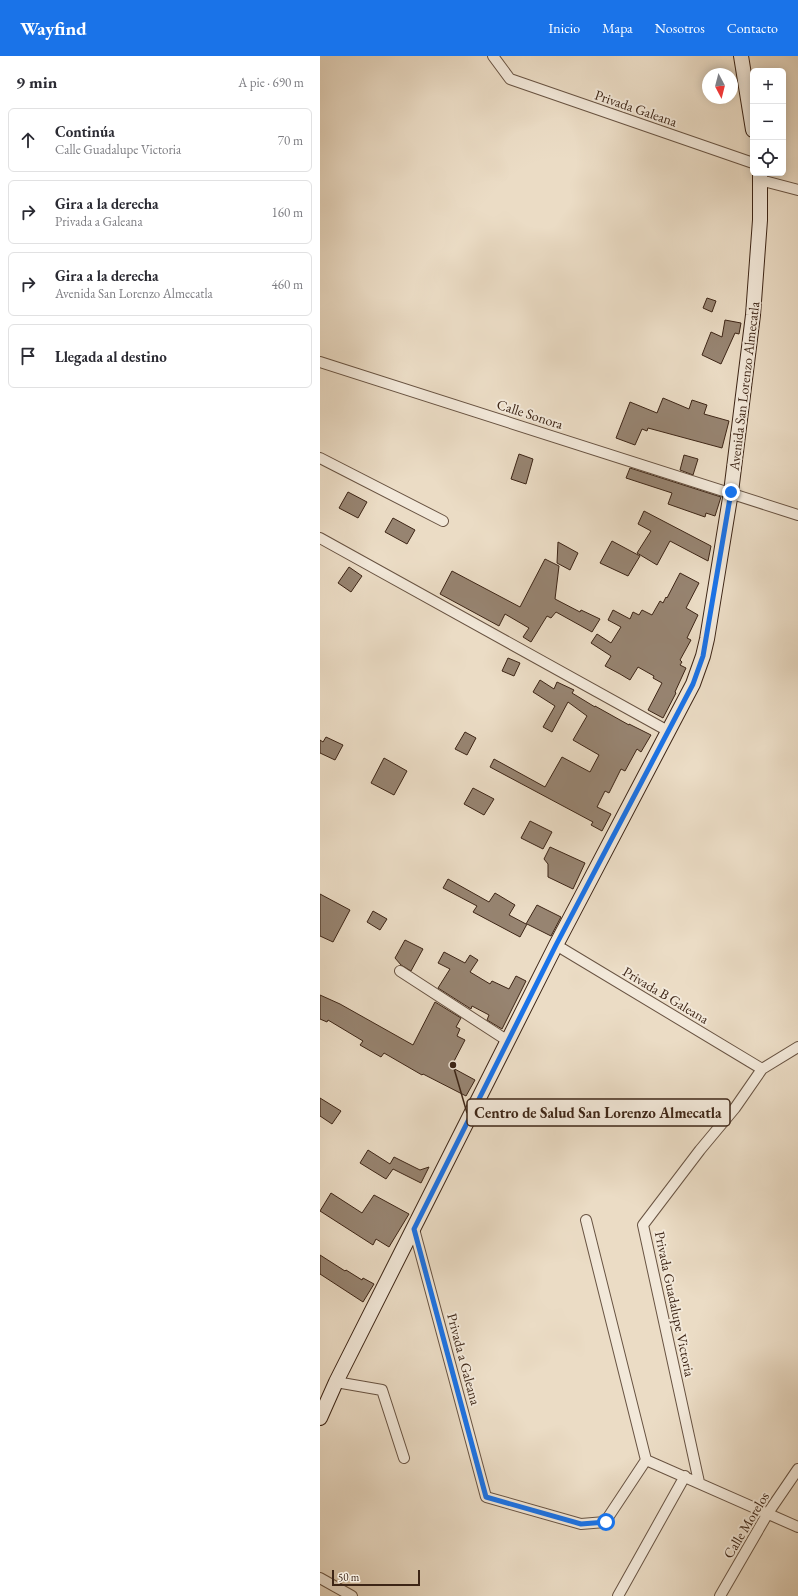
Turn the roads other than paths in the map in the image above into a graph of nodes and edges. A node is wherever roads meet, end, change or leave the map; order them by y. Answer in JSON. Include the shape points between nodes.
{"nodes":[{"id":1,"x":493,"y":56,"type":"edge"},
{"id":2,"x":741,"y":56,"type":"edge"},
{"id":3,"x":750,"y":112,"type":"edge"},
{"id":4,"x":750,"y":162,"type":"edge"},
{"id":5,"x":760,"y":176,"type":"edge"},
{"id":6,"x":798,"y":190,"type":"edge"},
{"id":7,"x":320,"y":362,"type":"edge"},
{"id":8,"x":320,"y":458,"type":"edge"},
{"id":9,"x":731,"y":492,"type":"junction"},
{"id":10,"x":798,"y":515,"type":"edge"},
{"id":11,"x":443,"y":521,"type":"dead end"},
{"id":12,"x":320,"y":538,"type":"edge"},
{"id":13,"x":668,"y":731,"type":"junction"},
{"id":14,"x":556,"y":945,"type":"junction"},
{"id":15,"x":400,"y":971,"type":"dead end"},
{"id":16,"x":508,"y":1041,"type":"junction"},
{"id":17,"x":798,"y":1047,"type":"edge"},
{"id":18,"x":762,"y":1069,"type":"junction"},
{"id":19,"x":586,"y":1220,"type":"dead end"},
{"id":20,"x":414,"y":1229,"type":"junction"},
{"id":21,"x":336,"y":1382,"type":"junction"},
{"id":22,"x":320,"y":1418,"type":"edge"},
{"id":23,"x":404,"y":1458,"type":"dead end"},
{"id":24,"x":646,"y":1460,"type":"junction"},
{"id":25,"x":798,"y":1469,"type":"edge"},
{"id":26,"x":685,"y":1476,"type":"junction"},
{"id":27,"x":699,"y":1482,"type":"junction"},
{"id":28,"x":768,"y":1513,"type":"junction"},
{"id":29,"x":798,"y":1527,"type":"edge"},
{"id":30,"x":320,"y":1578,"type":"edge"},
{"id":31,"x":352,"y":1596,"type":"edge"},
{"id":32,"x":618,"y":1596,"type":"edge"},
{"id":33,"x":720,"y":1596,"type":"edge"}],
"edges":[{"from":1,"to":4,"type":"street","name":"Privada Galeana","via":[[510,79]]},
{"from":2,"to":3,"type":"main road"},
{"from":5,"to":6,"type":"street"},
{"from":5,"to":9,"type":"main road","name":"Avenida San Lorenzo Almecatla","via":[[760,220],[753,315]]},
{"from":7,"to":9,"type":"street","name":"Calle Sonora"},
{"from":8,"to":11,"type":"street"},
{"from":9,"to":10,"type":"street","name":"Calle Sonora"},
{"from":9,"to":13,"type":"main road","name":"Avenida San Lorenzo Almecatla","via":[[703,656],[693,684]]},
{"from":12,"to":13,"type":"street"},
{"from":13,"to":14,"type":"main road","name":"Avenida San Lorenzo Almecatla"},
{"from":14,"to":16,"type":"main road","name":"Avenida San Lorenzo Almecatla"},
{"from":14,"to":18,"type":"street","name":"Privada B Galeana"},
{"from":15,"to":16,"type":"street"},
{"from":16,"to":20,"type":"main road","name":"Avenida San Lorenzo Almecatla"},
{"from":17,"to":18,"type":"street","name":"Privada Guadalupe Victoria"},
{"from":18,"to":27,"type":"street","name":"Privada Guadalupe Victoria","via":[[735,1108],[643,1225]]},
{"from":19,"to":24,"type":"street"},
{"from":20,"to":21,"type":"main road","name":"Avenida San Lorenzo Almecatla"},
{"from":20,"to":24,"type":"street","name":"Privada a Galeana","via":[[486,1497],[581,1524],[606,1522]]},
{"from":21,"to":22,"type":"main road","name":"Avenida San Lorenzo Almecatla"},
{"from":21,"to":23,"type":"street","via":[[382,1390]]},
{"from":24,"to":26,"type":"street"},
{"from":25,"to":28,"type":"street","name":"Calle Morelos"},
{"from":26,"to":27,"type":"street"},
{"from":26,"to":32,"type":"street"},
{"from":27,"to":28,"type":"street"},
{"from":28,"to":29,"type":"street"},
{"from":28,"to":33,"type":"street","name":"Calle Morelos"},
{"from":30,"to":31,"type":"street"}]}
